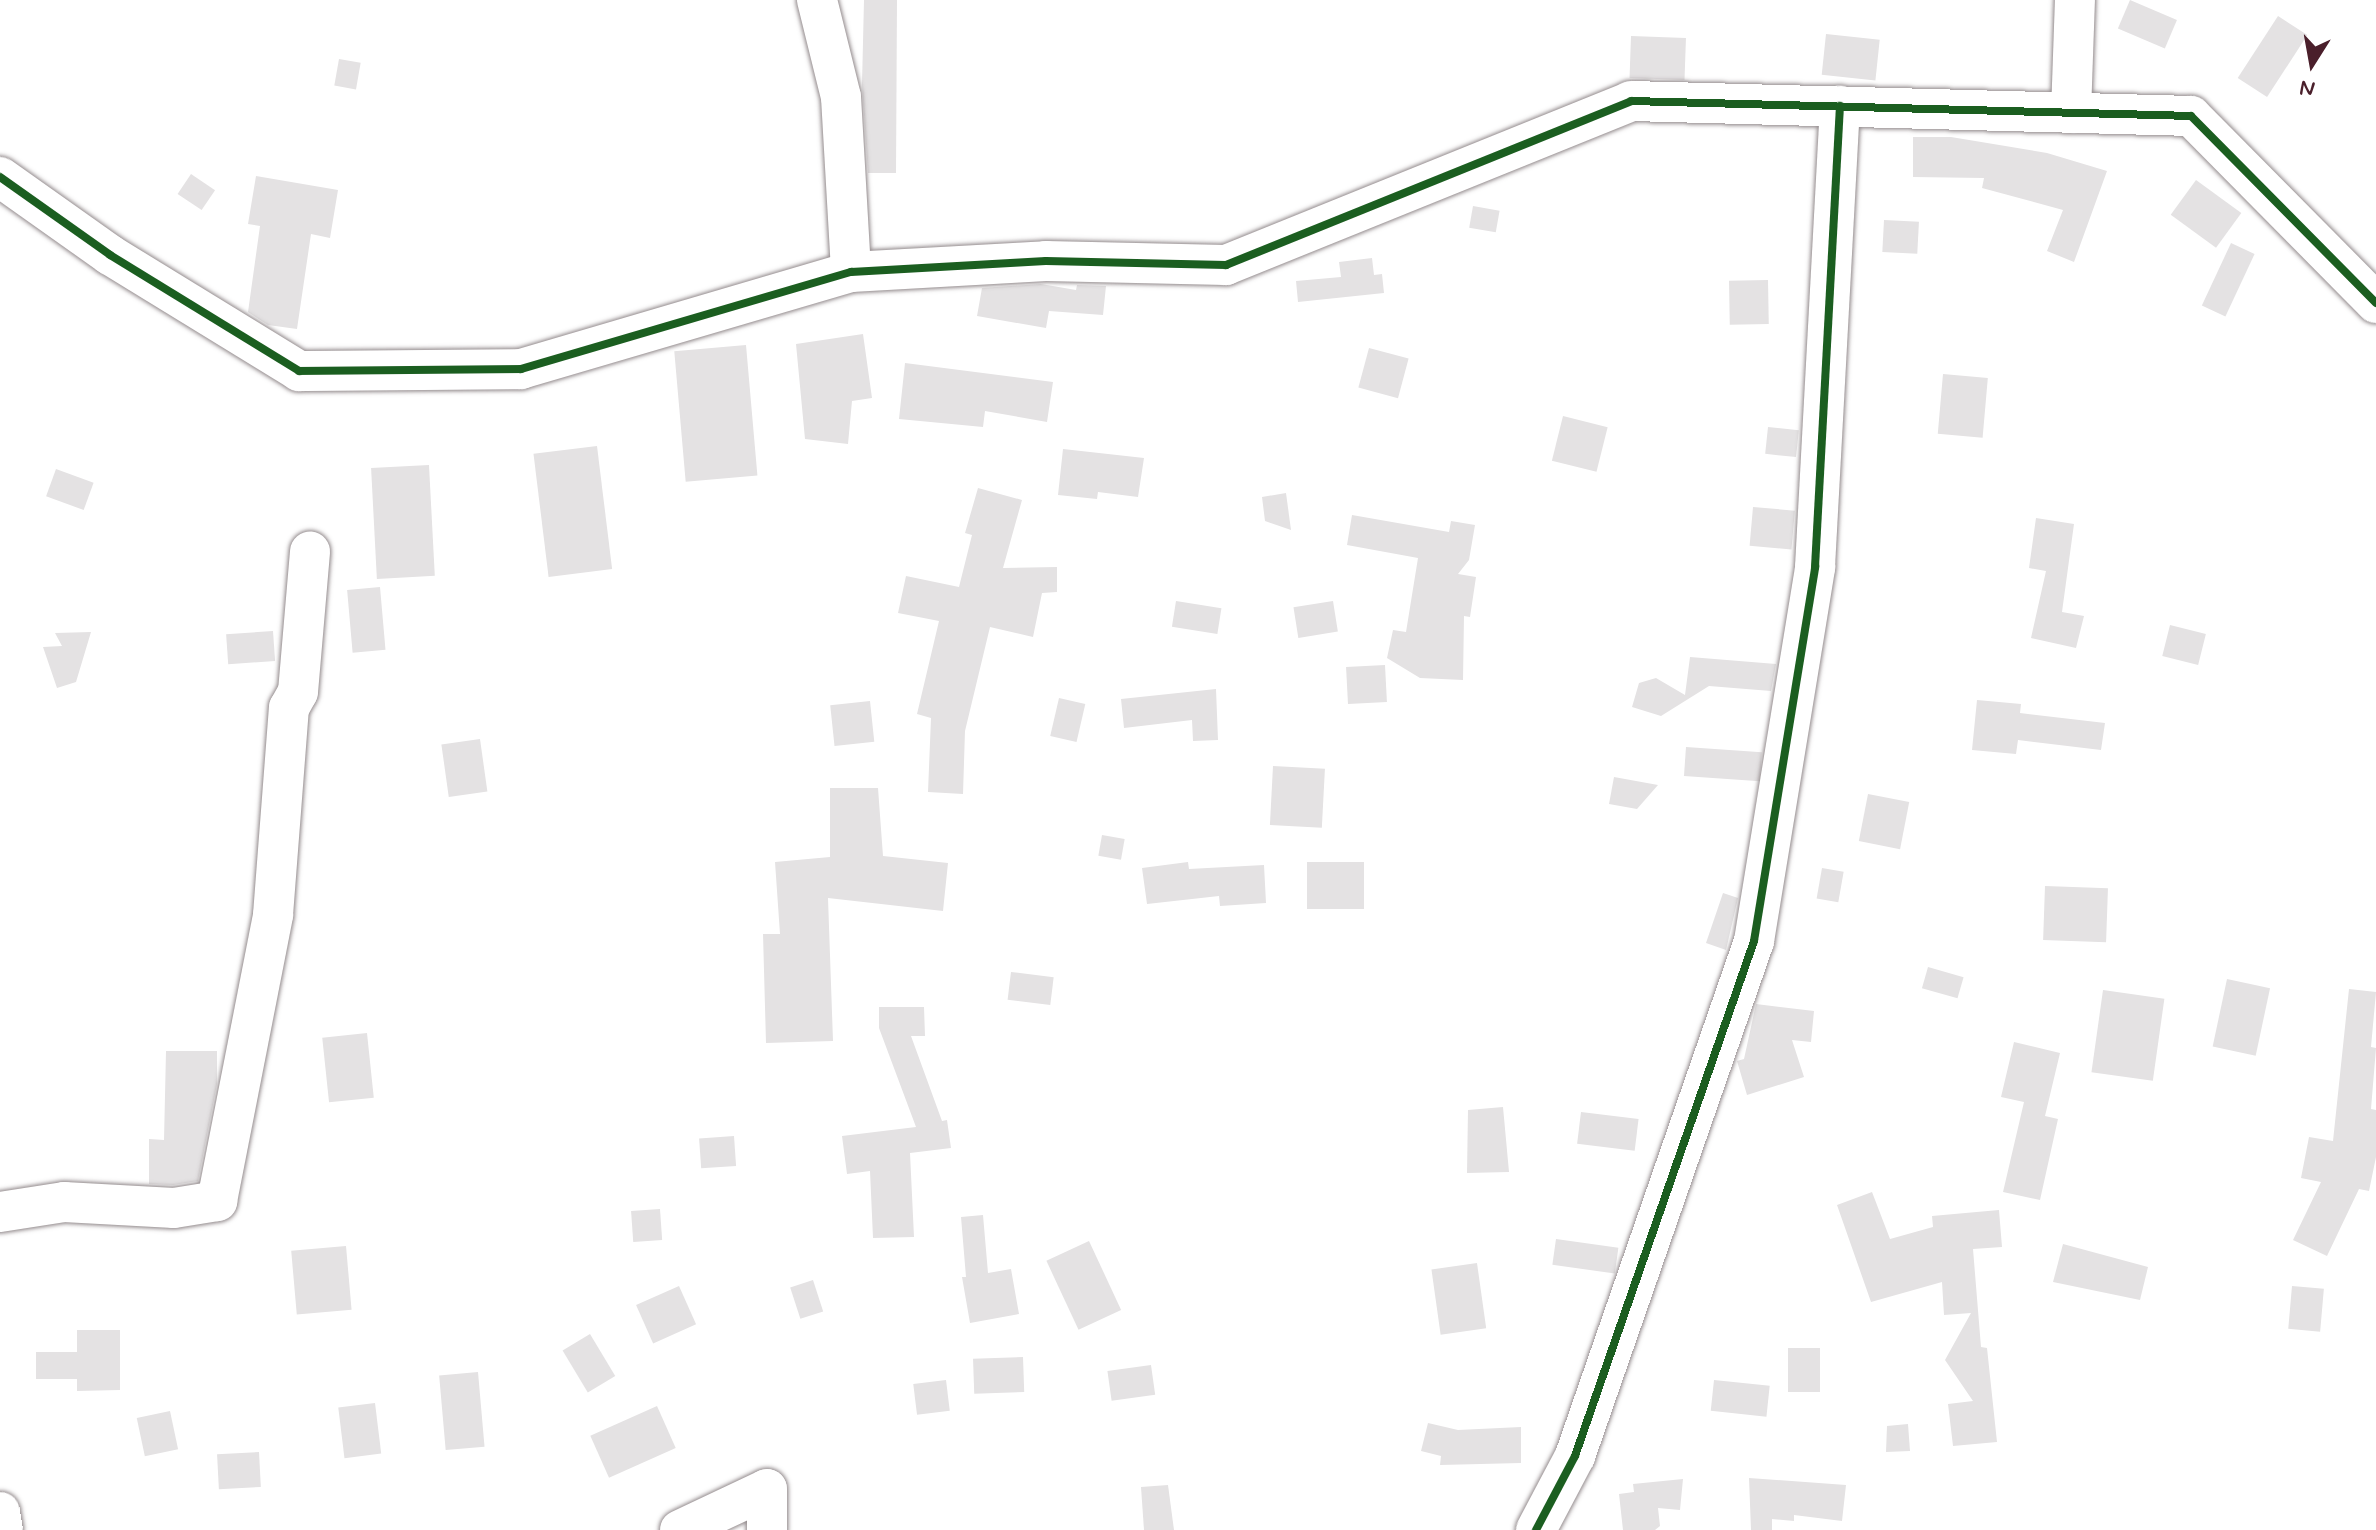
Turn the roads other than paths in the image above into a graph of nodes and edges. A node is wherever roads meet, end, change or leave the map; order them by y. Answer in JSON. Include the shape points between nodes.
{"nodes":[{"id":1,"x":817,"y":0,"type":"edge"},
{"id":2,"x":2075,"y":0,"type":"edge"},
{"id":3,"x":1840,"y":106,"type":"junction"},
{"id":4,"x":2071,"y":113,"type":"junction"},
{"id":5,"x":0,"y":177,"type":"edge"},
{"id":6,"x":851,"y":272,"type":"junction"},
{"id":7,"x":2376,"y":303,"type":"edge"},
{"id":8,"x":310,"y":552,"type":"dead end"},
{"id":9,"x":0,"y":1212,"type":"edge"},
{"id":10,"x":0,"y":1512,"type":"edge"},
{"id":11,"x":3,"y":1530,"type":"edge"},
{"id":12,"x":680,"y":1530,"type":"edge"},
{"id":13,"x":767,"y":1530,"type":"edge"},
{"id":14,"x":1536,"y":1530,"type":"edge"}],
"edges":[{"from":1,"to":6,"type":"street","via":[[841,97]]},
{"from":2,"to":4,"type":"street"},
{"from":3,"to":4,"type":"street"},
{"from":3,"to":6,"type":"street","via":[[1631,101],[1226,265],[1046,261]]},
{"from":3,"to":14,"type":"street","via":[[1815,567],[1754,941],[1575,1456]]},
{"from":4,"to":7,"type":"street","via":[[2191,116]]},
{"from":5,"to":6,"type":"street","via":[[110,255],[299,371],[521,369]]},
{"from":8,"to":9,"type":"street","via":[[298,692],[289,708],[273,915],[217,1201],[174,1208],[64,1202]]},
{"from":10,"to":11,"type":"street"},
{"from":12,"to":13,"type":"street","via":[[767,1489]]}]}
